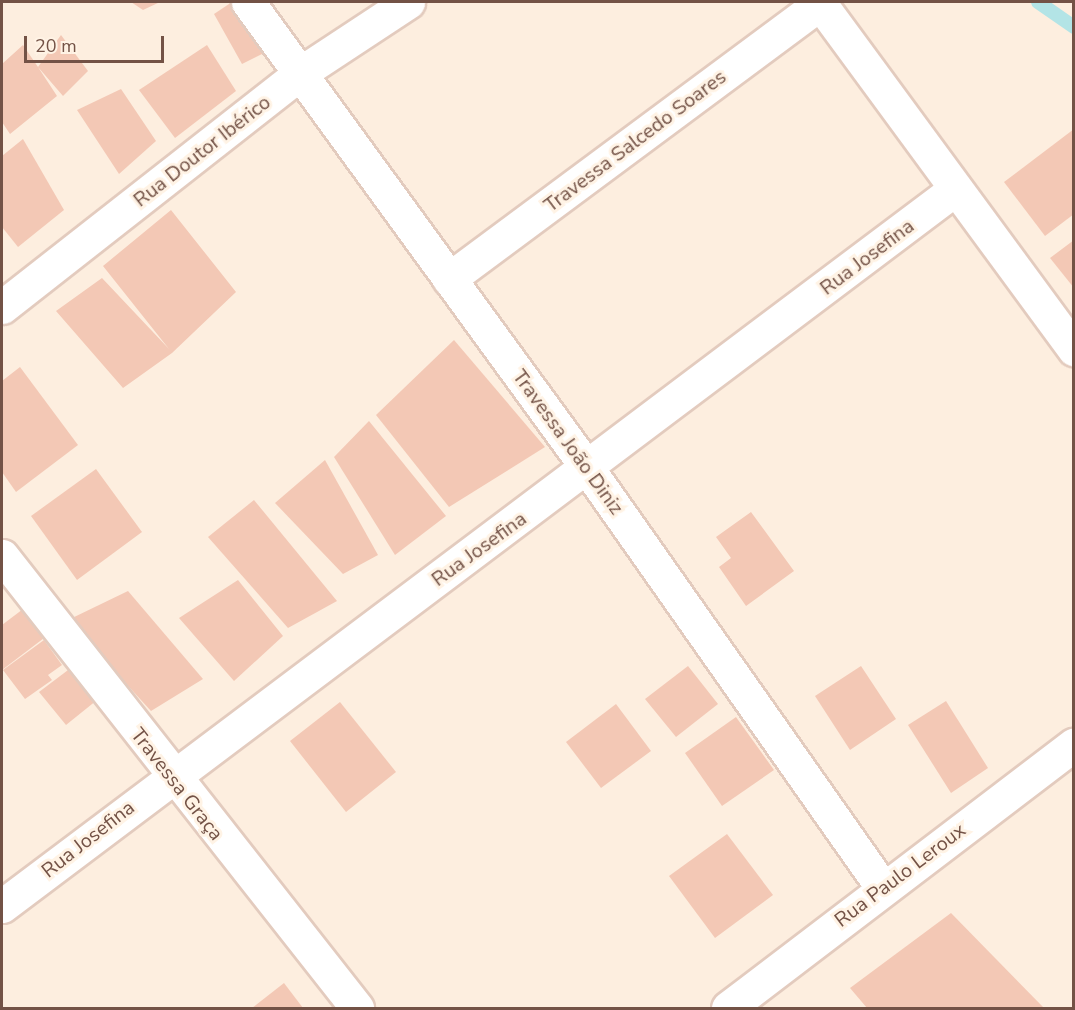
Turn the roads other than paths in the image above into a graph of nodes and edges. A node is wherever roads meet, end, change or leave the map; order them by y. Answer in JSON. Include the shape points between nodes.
{"nodes":[{"id":1,"x":248,"y":2,"type":"edge"},
{"id":2,"x":408,"y":2,"type":"edge"},
{"id":3,"x":820,"y":2,"type":"edge"},
{"id":4,"x":302,"y":72,"type":"junction"},
{"id":5,"x":954,"y":190,"type":"junction"},
{"id":6,"x":449,"y":279,"type":"junction"},
{"id":7,"x":2,"y":307,"type":"edge"},
{"id":8,"x":1074,"y":349,"type":"edge"},
{"id":9,"x":588,"y":469,"type":"junction"},
{"id":10,"x":2,"y":556,"type":"edge"},
{"id":11,"x":1074,"y":744,"type":"edge"},
{"id":12,"x":171,"y":776,"type":"junction"},
{"id":13,"x":882,"y":887,"type":"junction"},
{"id":14,"x":2,"y":906,"type":"edge"},
{"id":15,"x":357,"y":1008,"type":"edge"},
{"id":16,"x":728,"y":1008,"type":"edge"}],
"edges":[{"from":1,"to":4,"type":"street","name":"Travessa João Diniz"},
{"from":2,"to":4,"type":"street","name":"Rua Doutor Ibérico"},
{"from":3,"to":5,"type":"street","name":"Travessa Salcedo Soares"},
{"from":3,"to":6,"type":"street","name":"Travessa Salcedo Soares"},
{"from":4,"to":6,"type":"street","name":"Travessa João Diniz"},
{"from":4,"to":7,"type":"street","name":"Rua Doutor Ibérico"},
{"from":5,"to":8,"type":"street","name":"Travessa Salcedo Soares"},
{"from":5,"to":9,"type":"street","name":"Rua Josefina"},
{"from":6,"to":9,"type":"street","name":"Travessa João Diniz"},
{"from":9,"to":12,"type":"street","name":"Rua Josefina"},
{"from":9,"to":13,"type":"street","name":"Travessa João Diniz"},
{"from":10,"to":12,"type":"street","name":"Travessa Graça"},
{"from":11,"to":13,"type":"street","name":"Rua Paulo Leroux"},
{"from":12,"to":14,"type":"street","name":"Rua Josefina"},
{"from":12,"to":15,"type":"street","name":"Travessa Graça"},
{"from":13,"to":16,"type":"street","name":"Rua Paulo Leroux"}]}
